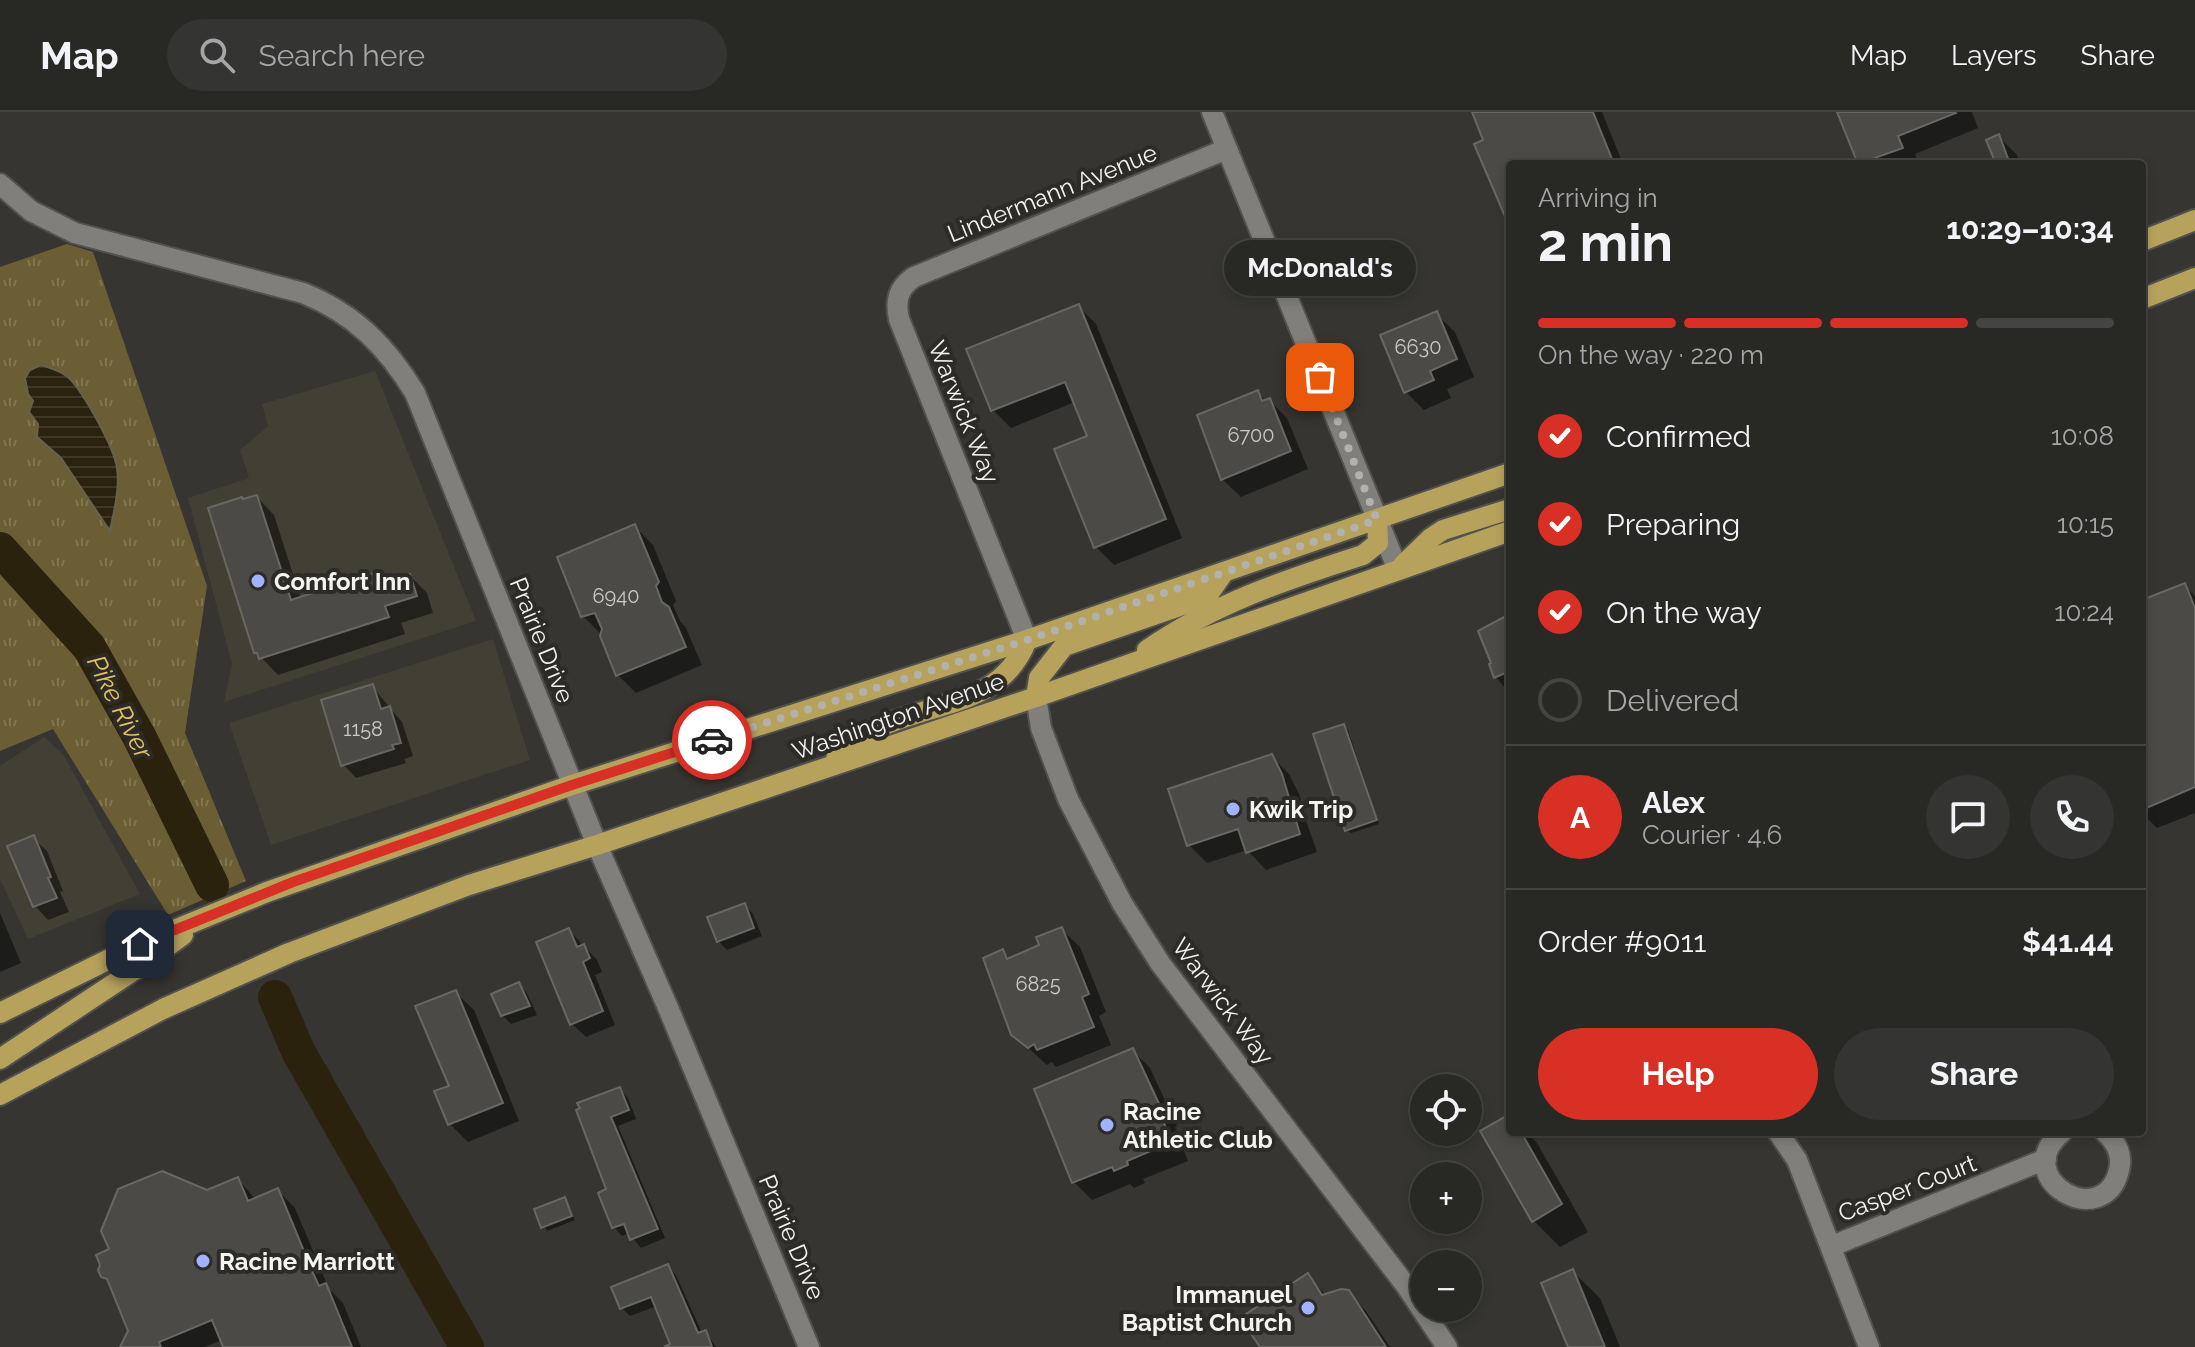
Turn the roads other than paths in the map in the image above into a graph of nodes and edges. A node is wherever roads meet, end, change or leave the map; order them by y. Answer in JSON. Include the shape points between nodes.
{"nodes":[{"id":1,"x":1212,"y":112,"type":"edge"},
{"id":2,"x":1227,"y":149,"type":"junction"},
{"id":3,"x":0,"y":184,"type":"edge"},
{"id":4,"x":2195,"y":220,"type":"edge"},
{"id":5,"x":2146,"y":239,"type":"edge"},
{"id":6,"x":2195,"y":278,"type":"edge"},
{"id":7,"x":900,"y":290,"type":"joint"},
{"id":8,"x":2146,"y":297,"type":"edge"},
{"id":9,"x":1506,"y":474,"type":"edge"},
{"id":10,"x":1506,"y":510,"type":"edge"},
{"id":11,"x":1377,"y":520,"type":"junction"},
{"id":12,"x":1506,"y":532,"type":"edge"},
{"id":13,"x":1398,"y":570,"type":"junction"},
{"id":14,"x":1224,"y":572,"type":"junction"},
{"id":15,"x":1027,"y":640,"type":"junction"},
{"id":16,"x":1126,"y":666,"type":"junction"},
{"id":17,"x":1036,"y":697,"type":"junction"},
{"id":18,"x":823,"y":769,"type":"junction"},
{"id":19,"x":572,"y":785,"type":"junction"},
{"id":20,"x":597,"y":845,"type":"junction"},
{"id":21,"x":209,"y":916,"type":"junction"},
{"id":22,"x":0,"y":1013,"type":"edge"},
{"id":23,"x":0,"y":1059,"type":"edge"},
{"id":24,"x":0,"y":1095,"type":"edge"},
{"id":25,"x":1781,"y":1136,"type":"edge"},
{"id":26,"x":2059,"y":1136,"type":"edge"},
{"id":27,"x":2109,"y":1136,"type":"edge"},
{"id":28,"x":2046,"y":1159,"type":"junction"},
{"id":29,"x":1832,"y":1246,"type":"junction"},
{"id":30,"x":809,"y":1347,"type":"edge"},
{"id":31,"x":1447,"y":1347,"type":"edge"},
{"id":32,"x":1869,"y":1347,"type":"edge"}],
"edges":[{"from":1,"to":2,"type":"street"},
{"from":2,"to":7,"type":"street","name":"Lindermann Avenue","via":[[914,277]]},
{"from":2,"to":11,"type":"street"},
{"from":3,"to":19,"type":"street","name":"Prairie Drive","via":[[31,211],[67,230],[303,293],[376,338],[415,393]]},
{"from":4,"to":5,"type":"main road"},
{"from":6,"to":8,"type":"main road"},
{"from":7,"to":15,"type":"street","name":"Warwick Way","via":[[899,319]]},
{"from":9,"to":11,"type":"main road","name":"Washington Avenue"},
{"from":10,"to":13,"type":"main road","via":[[1443,530]]},
{"from":11,"to":13,"type":"street"},
{"from":11,"to":14,"type":"main road","name":"Washington Avenue"},
{"from":11,"to":16,"type":"main road","via":[[1378,543],[1363,555],[1236,600],[1180,628]]},
{"from":12,"to":13,"type":"main road","name":"Washington Avenue"},
{"from":13,"to":16,"type":"main road","name":"Washington Avenue"},
{"from":14,"to":15,"type":"main road","name":"Washington Avenue"},
{"from":14,"to":17,"type":"main road","via":[[1210,592],[1194,601],[1064,646],[1039,678]]},
{"from":15,"to":18,"type":"main road","via":[[1002,678],[981,693],[873,730]]},
{"from":15,"to":19,"type":"main road","name":"Washington Avenue"},
{"from":16,"to":17,"type":"main road","name":"Washington Avenue"},
{"from":17,"to":18,"type":"main road","name":"Washington Avenue"},
{"from":17,"to":31,"type":"street","name":"Warwick Way","via":[[1041,728],[1068,799],[1122,903],[1160,963]]},
{"from":18,"to":20,"type":"main road","name":"Washington Avenue"},
{"from":19,"to":20,"type":"street","name":"Prairie Drive"},
{"from":19,"to":21,"type":"main road","name":"Washington Avenue"},
{"from":20,"to":24,"type":"main road","name":"Washington Avenue","via":[[469,885],[289,953],[163,1009]]},
{"from":20,"to":30,"type":"street","name":"Prairie Drive"},
{"from":21,"to":22,"type":"main road","name":"Washington Avenue"},
{"from":21,"to":23,"type":"main road"},
{"from":25,"to":29,"type":"street","via":[[1797,1160]]},
{"from":26,"to":28,"type":"street"},
{"from":27,"to":28,"type":"street","via":[[2120,1165],[2117,1178],[2099,1196],[2074,1198],[2062,1193],[2047,1172]]},
{"from":28,"to":29,"type":"street","name":"Casper Court"},
{"from":29,"to":32,"type":"street"}]}
